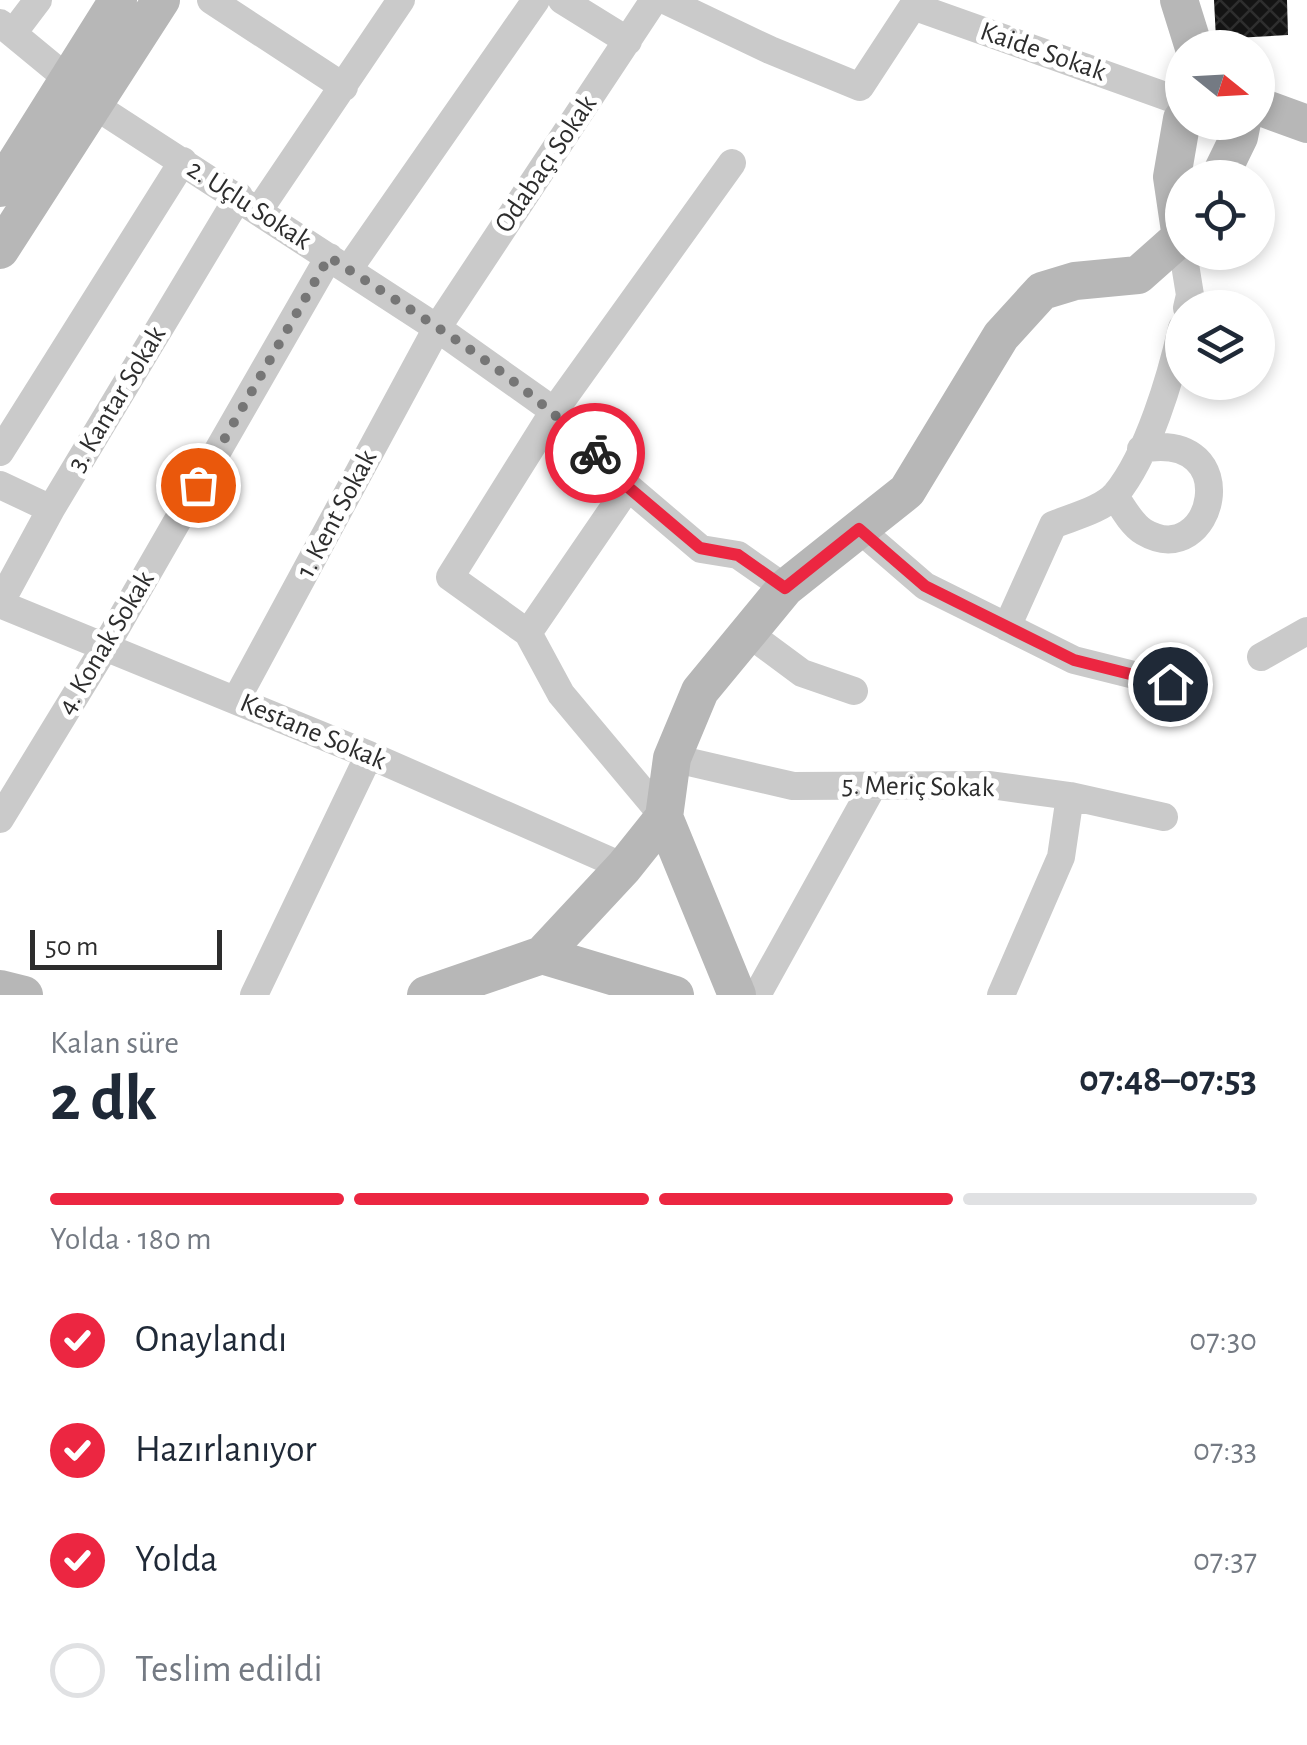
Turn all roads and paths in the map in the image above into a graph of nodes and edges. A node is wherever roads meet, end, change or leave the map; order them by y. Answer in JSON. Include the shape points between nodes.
{"nodes":[{"id":1,"x":38,"y":0,"type":"edge"},
{"id":2,"x":118,"y":0,"type":"edge"},
{"id":3,"x":162,"y":0,"type":"edge"},
{"id":4,"x":210,"y":0,"type":"edge"},
{"id":5,"x":401,"y":0,"type":"edge"},
{"id":6,"x":536,"y":0,"type":"edge"},
{"id":7,"x":562,"y":0,"type":"edge"},
{"id":8,"x":654,"y":0,"type":"edge"},
{"id":9,"x":665,"y":0,"type":"edge"},
{"id":10,"x":1179,"y":0,"type":"edge"},
{"id":11,"x":914,"y":3,"type":"edge"},
{"id":12,"x":6,"y":28,"type":"edge"},
{"id":13,"x":1188,"y":30,"type":"edge"},
{"id":14,"x":628,"y":40,"type":"junction"},
{"id":15,"x":344,"y":88,"type":"junction"},
{"id":16,"x":81,"y":92,"type":"junction"},
{"id":17,"x":1165,"y":96,"type":"edge"},
{"id":18,"x":1275,"y":112,"type":"edge"},
{"id":19,"x":1307,"y":124,"type":"edge"},
{"id":20,"x":183,"y":161,"type":"junction"},
{"id":21,"x":732,"y":163,"type":"dead end"},
{"id":22,"x":0,"y":188,"type":"edge"},
{"id":23,"x":249,"y":203,"type":"junction"},
{"id":24,"x":0,"y":250,"type":"edge"},
{"id":25,"x":1165,"y":256,"type":"edge"},
{"id":26,"x":339,"y":264,"type":"junction"},
{"id":27,"x":438,"y":328,"type":"junction"},
{"id":28,"x":1165,"y":388,"type":"edge"},
{"id":29,"x":554,"y":411,"type":"junction"},
{"id":30,"x":1142,"y":449,"type":"junction"},
{"id":31,"x":0,"y":452,"type":"edge"},
{"id":32,"x":0,"y":486,"type":"edge"},
{"id":33,"x":628,"y":487,"type":"junction"},
{"id":34,"x":1114,"y":496,"type":"junction"},
{"id":35,"x":51,"y":509,"type":"junction"},
{"id":36,"x":859,"y":529,"type":"junction"},
{"id":37,"x":785,"y":588,"type":"junction"},
{"id":38,"x":0,"y":604,"type":"edge"},
{"id":39,"x":1008,"y":627,"type":"junction"},
{"id":40,"x":1307,"y":631,"type":"edge"},
{"id":41,"x":528,"y":633,"type":"junction"},
{"id":42,"x":748,"y":634,"type":"junction"},
{"id":43,"x":106,"y":647,"type":"junction"},
{"id":44,"x":1262,"y":658,"type":"dead end"},
{"id":45,"x":1170,"y":684,"type":"dead end"},
{"id":46,"x":854,"y":692,"type":"dead end"},
{"id":47,"x":236,"y":700,"type":"junction"},
{"id":48,"x":369,"y":755,"type":"junction"},
{"id":49,"x":672,"y":758,"type":"junction"},
{"id":50,"x":873,"y":786,"type":"junction"},
{"id":51,"x":1070,"y":796,"type":"junction"},
{"id":52,"x":1164,"y":817,"type":"dead end"},
{"id":53,"x":664,"y":818,"type":"junction"},
{"id":54,"x":0,"y":819,"type":"edge"},
{"id":55,"x":624,"y":867,"type":"junction"},
{"id":56,"x":542,"y":956,"type":"junction"},
{"id":57,"x":625,"y":988,"type":"edge"},
{"id":58,"x":0,"y":989,"type":"edge"},
{"id":59,"x":24,"y":995,"type":"edge"},
{"id":60,"x":254,"y":995,"type":"edge"},
{"id":61,"x":426,"y":995,"type":"edge"},
{"id":62,"x":676,"y":995,"type":"edge"},
{"id":63,"x":737,"y":995,"type":"edge"},
{"id":64,"x":757,"y":995,"type":"edge"},
{"id":65,"x":1001,"y":995,"type":"edge"}],
"edges":[{"from":1,"to":12,"type":"street"},
{"from":2,"to":16,"type":"main road"},
{"from":3,"to":16,"type":"main road"},
{"from":4,"to":15,"type":"street"},
{"from":5,"to":15,"type":"street","name":"3. Kantar Sokak"},
{"from":6,"to":26,"type":"street","name":"4. Konak Sokak"},
{"from":7,"to":14,"type":"street"},
{"from":8,"to":14,"type":"street","name":"Odabaçı Sokak"},
{"from":9,"to":11,"type":"street","name":"Kaide Sokak","via":[[860,87]]},
{"from":10,"to":13,"type":"main road"},
{"from":11,"to":17,"type":"street","name":"Kaide Sokak"},
{"from":12,"to":16,"type":"street","name":"2. Uçlu Sokak"},
{"from":14,"to":27,"type":"street","name":"Odabaçı Sokak"},
{"from":15,"to":23,"type":"street","name":"3. Kantar Sokak"},
{"from":16,"to":20,"type":"street","name":"2. Uçlu Sokak"},
{"from":16,"to":22,"type":"main road"},
{"from":16,"to":24,"type":"main road"},
{"from":18,"to":19,"type":"main road"},
{"from":20,"to":23,"type":"street","name":"2. Uçlu Sokak"},
{"from":20,"to":31,"type":"street"},
{"from":21,"to":29,"type":"street"},
{"from":23,"to":26,"type":"street","name":"2. Uçlu Sokak"},
{"from":23,"to":35,"type":"street","name":"3. Kantar Sokak"},
{"from":25,"to":36,"type":"main road","via":[[1138,275],[1042,291],[1001,336],[906,492]]},
{"from":26,"to":27,"type":"street","name":"2. Uçlu Sokak"},
{"from":26,"to":43,"type":"street","name":"4. Konak Sokak"},
{"from":27,"to":29,"type":"street","name":"2. Uçlu Sokak"},
{"from":27,"to":47,"type":"street","name":"1. Kent Sokak"},
{"from":28,"to":30,"type":"street"},
{"from":29,"to":33,"type":"street","name":"2. Uçlu Sokak"},
{"from":29,"to":41,"type":"street","via":[[450,577]]},
{"from":30,"to":34,"type":"street"},
{"from":30,"to":34,"type":"street","via":[[1177,449],[1199,462],[1211,482],[1209,508],[1196,527],[1176,538],[1159,537],[1143,532]]},
{"from":32,"to":35,"type":"street"},
{"from":33,"to":37,"type":"street","name":"2. Uçlu Sokak","via":[[700,548],[738,555]]},
{"from":33,"to":41,"type":"street"},
{"from":34,"to":39,"type":"street","via":[[1053,525]]},
{"from":35,"to":38,"type":"street","name":"3. Kantar Sokak"},
{"from":36,"to":37,"type":"main road"},
{"from":36,"to":39,"type":"street","via":[[925,586]]},
{"from":37,"to":42,"type":"main road"},
{"from":38,"to":43,"type":"street","name":"Kestane Sokak"},
{"from":39,"to":45,"type":"street","via":[[1074,660]]},
{"from":40,"to":44,"type":"street"},
{"from":41,"to":53,"type":"street","via":[[561,694]]},
{"from":42,"to":46,"type":"street","via":[[802,673]]},
{"from":42,"to":49,"type":"main road","via":[[700,692]]},
{"from":43,"to":47,"type":"street","name":"Kestane Sokak"},
{"from":43,"to":54,"type":"street","name":"4. Konak Sokak"},
{"from":47,"to":48,"type":"street","name":"Kestane Sokak"},
{"from":48,"to":55,"type":"street","name":"Kestane Sokak"},
{"from":48,"to":60,"type":"street"},
{"from":49,"to":50,"type":"street","name":"5. Meriç Sokak","via":[[793,786]]},
{"from":49,"to":53,"type":"main road"},
{"from":50,"to":51,"type":"street","name":"5. Meriç Sokak","via":[[990,785]]},
{"from":50,"to":64,"type":"street"},
{"from":51,"to":52,"type":"street","name":"5. Meriç Sokak"},
{"from":51,"to":65,"type":"street","via":[[1061,857]]},
{"from":53,"to":55,"type":"main road"},
{"from":53,"to":63,"type":"main road"},
{"from":55,"to":56,"type":"main road"},
{"from":56,"to":57,"type":"main road"},
{"from":56,"to":61,"type":"main road"},
{"from":57,"to":62,"type":"main road"},
{"from":58,"to":59,"type":"main road"}]}
